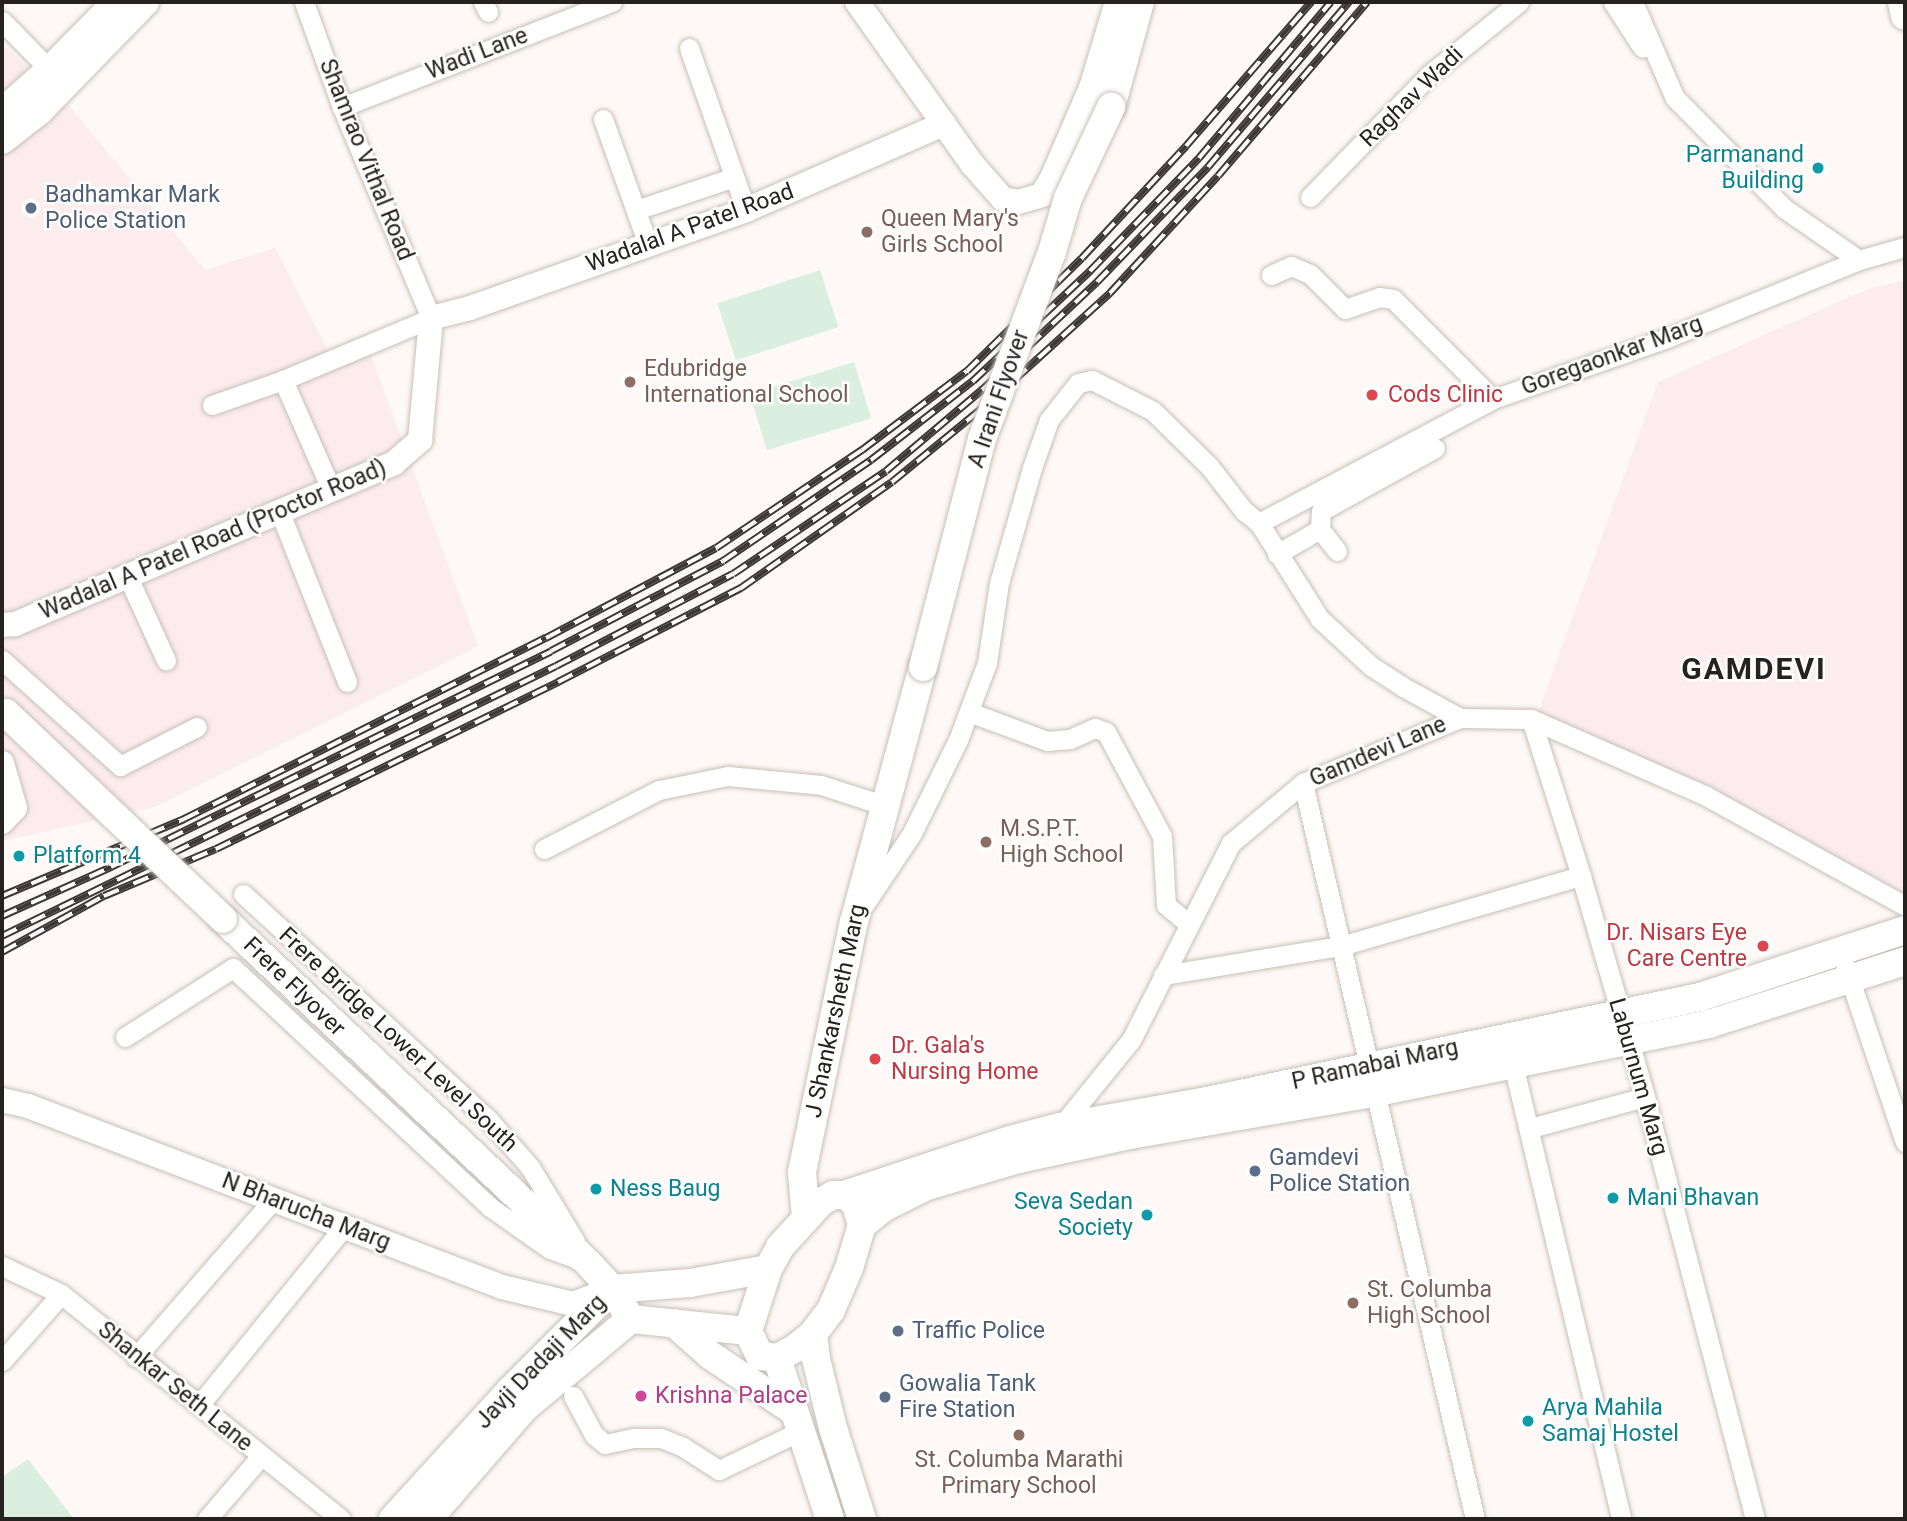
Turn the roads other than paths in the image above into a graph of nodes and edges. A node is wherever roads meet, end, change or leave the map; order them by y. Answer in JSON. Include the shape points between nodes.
{"nodes":[{"id":1,"x":117,"y":2,"type":"edge"},
{"id":2,"x":145,"y":2,"type":"edge"},
{"id":3,"x":304,"y":2,"type":"edge"},
{"id":4,"x":612,"y":2,"type":"edge"},
{"id":5,"x":857,"y":2,"type":"edge"},
{"id":6,"x":1117,"y":2,"type":"edge"},
{"id":7,"x":1140,"y":2,"type":"edge"},
{"id":8,"x":1518,"y":2,"type":"edge"},
{"id":9,"x":1613,"y":2,"type":"edge"},
{"id":10,"x":1633,"y":2,"type":"edge"},
{"id":11,"x":1640,"y":2,"type":"edge"},
{"id":12,"x":1902,"y":2,"type":"edge"},
{"id":13,"x":1905,"y":16,"type":"edge"},
{"id":14,"x":2,"y":21,"type":"edge"},
{"id":15,"x":689,"y":48,"type":"dead end"},
{"id":16,"x":1655,"y":56,"type":"junction"},
{"id":17,"x":50,"y":70,"type":"junction"},
{"id":18,"x":1675,"y":98,"type":"junction"},
{"id":19,"x":342,"y":107,"type":"junction"},
{"id":20,"x":2,"y":112,"type":"edge"},
{"id":21,"x":603,"y":119,"type":"dead end"},
{"id":22,"x":944,"y":124,"type":"junction"},
{"id":23,"x":2,"y":140,"type":"edge"},
{"id":24,"x":734,"y":177,"type":"junction"},
{"id":25,"x":1311,"y":197,"type":"dead end"},
{"id":26,"x":636,"y":210,"type":"junction"},
{"id":27,"x":746,"y":211,"type":"junction"},
{"id":28,"x":648,"y":245,"type":"junction"},
{"id":29,"x":1905,"y":247,"type":"edge"},
{"id":30,"x":1859,"y":260,"type":"junction"},
{"id":31,"x":1270,"y":275,"type":"dead end"},
{"id":32,"x":431,"y":318,"type":"junction"},
{"id":33,"x":283,"y":380,"type":"junction"},
{"id":34,"x":1493,"y":399,"type":"junction"},
{"id":35,"x":212,"y":405,"type":"dead end"},
{"id":36,"x":1435,"y":448,"type":"dead end"},
{"id":37,"x":331,"y":489,"type":"junction"},
{"id":38,"x":279,"y":510,"type":"junction"},
{"id":39,"x":1259,"y":523,"type":"junction"},
{"id":40,"x":1320,"y":529,"type":"junction"},
{"id":41,"x":1337,"y":551,"type":"dead end"},
{"id":42,"x":1277,"y":554,"type":"junction"},
{"id":43,"x":127,"y":575,"type":"junction"},
{"id":44,"x":2,"y":625,"type":"edge"},
{"id":45,"x":2,"y":660,"type":"edge"},
{"id":46,"x":166,"y":660,"type":"dead end"},
{"id":47,"x":347,"y":682,"type":"dead end"},
{"id":48,"x":4,"y":711,"type":"edge"},
{"id":49,"x":969,"y":712,"type":"junction"},
{"id":50,"x":1460,"y":718,"type":"junction"},
{"id":51,"x":1531,"y":719,"type":"junction"},
{"id":52,"x":197,"y":727,"type":"dead end"},
{"id":53,"x":2,"y":763,"type":"edge"},
{"id":54,"x":1303,"y":783,"type":"junction"},
{"id":55,"x":886,"y":806,"type":"junction"},
{"id":56,"x":8,"y":815,"type":"edge"},
{"id":57,"x":544,"y":849,"type":"dead end"},
{"id":58,"x":1581,"y":876,"type":"junction"},
{"id":59,"x":243,"y":894,"type":"dead end"},
{"id":60,"x":1905,"y":906,"type":"edge"},
{"id":61,"x":854,"y":922,"type":"junction"},
{"id":62,"x":1189,"y":924,"type":"junction"},
{"id":63,"x":1905,"y":930,"type":"edge"},
{"id":64,"x":1341,"y":946,"type":"junction"},
{"id":65,"x":1839,"y":951,"type":"junction"},
{"id":66,"x":1905,"y":961,"type":"edge"},
{"id":67,"x":1802,"y":964,"type":"junction"},
{"id":68,"x":1163,"y":975,"type":"junction"},
{"id":69,"x":1850,"y":979,"type":"junction"},
{"id":70,"x":1812,"y":991,"type":"junction"},
{"id":71,"x":1700,"y":997,"type":"junction"},
{"id":72,"x":1620,"y":1013,"type":"junction"},
{"id":73,"x":1709,"y":1024,"type":"junction"},
{"id":74,"x":125,"y":1037,"type":"dead end"},
{"id":75,"x":1628,"y":1041,"type":"junction"},
{"id":76,"x":1513,"y":1064,"type":"junction"},
{"id":77,"x":1371,"y":1079,"type":"junction"},
{"id":78,"x":1645,"y":1097,"type":"junction"},
{"id":79,"x":2,"y":1100,"type":"edge"},
{"id":80,"x":1204,"y":1113,"type":"junction"},
{"id":81,"x":1538,"y":1126,"type":"dead end"},
{"id":82,"x":1060,"y":1127,"type":"junction"},
{"id":83,"x":1905,"y":1142,"type":"edge"},
{"id":84,"x":1048,"y":1154,"type":"junction"},
{"id":85,"x":844,"y":1195,"type":"junction"},
{"id":86,"x":274,"y":1199,"type":"junction"},
{"id":87,"x":806,"y":1218,"type":"junction"},
{"id":88,"x":862,"y":1225,"type":"junction"},
{"id":89,"x":344,"y":1227,"type":"junction"},
{"id":90,"x":588,"y":1263,"type":"junction"},
{"id":91,"x":2,"y":1266,"type":"edge"},
{"id":92,"x":768,"y":1269,"type":"junction"},
{"id":93,"x":612,"y":1289,"type":"junction"},
{"id":94,"x":61,"y":1294,"type":"junction"},
{"id":95,"x":631,"y":1319,"type":"junction"},
{"id":96,"x":674,"y":1323,"type":"junction"},
{"id":97,"x":748,"y":1331,"type":"junction"},
{"id":98,"x":813,"y":1334,"type":"junction"},
{"id":99,"x":136,"y":1357,"type":"junction"},
{"id":100,"x":777,"y":1358,"type":"junction"},
{"id":101,"x":2,"y":1361,"type":"edge"},
{"id":102,"x":573,"y":1396,"type":"dead end"},
{"id":103,"x":200,"y":1404,"type":"junction"},
{"id":104,"x":797,"y":1421,"type":"junction"},
{"id":105,"x":261,"y":1457,"type":"junction"},
{"id":106,"x":207,"y":1519,"type":"edge"},
{"id":107,"x":341,"y":1519,"type":"edge"},
{"id":108,"x":393,"y":1519,"type":"edge"},
{"id":109,"x":428,"y":1519,"type":"edge"},
{"id":110,"x":831,"y":1519,"type":"edge"},
{"id":111,"x":862,"y":1519,"type":"edge"},
{"id":112,"x":1475,"y":1519,"type":"edge"},
{"id":113,"x":1620,"y":1519,"type":"edge"},
{"id":114,"x":1755,"y":1519,"type":"edge"}],
"edges":[{"from":1,"to":17,"type":"main road"},
{"from":2,"to":23,"type":"main road","via":[[39,111]]},
{"from":3,"to":19,"type":"street","name":"Shamrao Vithal Road"},
{"from":4,"to":19,"type":"street","name":"Wadi Lane"},
{"from":5,"to":22,"type":"street"},
{"from":6,"to":22,"type":"street","via":[[1091,88],[1042,195],[1030,201],[1003,199]]},
{"from":7,"to":55,"type":"main road","name":"A Irani Flyover","bridge":true,"via":[[1111,107],[1068,198],[982,439]]},
{"from":8,"to":25,"type":"street","name":"Raghav Wadi","via":[[1429,75]]},
{"from":9,"to":18,"type":"street"},
{"from":10,"to":16,"type":"street"},
{"from":11,"to":16,"type":"street"},
{"from":12,"to":13,"type":"main road"},
{"from":14,"to":17,"type":"street"},
{"from":15,"to":24,"type":"street"},
{"from":16,"to":18,"type":"street"},
{"from":17,"to":20,"type":"main road"},
{"from":18,"to":30,"type":"street","via":[[1785,209]]},
{"from":19,"to":32,"type":"street","name":"Shamrao Vithal Road"},
{"from":21,"to":26,"type":"street"},
{"from":22,"to":27,"type":"street","name":"Wadalal A Patel Road"},
{"from":24,"to":26,"type":"street"},
{"from":24,"to":27,"type":"street"},
{"from":26,"to":28,"type":"street"},
{"from":27,"to":28,"type":"street","name":"Wadalal A Patel Road"},
{"from":28,"to":32,"type":"street","name":"Wadalal A Patel Road"},
{"from":29,"to":30,"type":"street","name":"Goregaonkar Marg"},
{"from":30,"to":34,"type":"street","name":"Goregaonkar Marg","via":[[1668,338]]},
{"from":31,"to":34,"type":"street","via":[[1291,266],[1310,274],[1345,310],[1378,297],[1393,299]]},
{"from":32,"to":33,"type":"street"},
{"from":32,"to":37,"type":"street","name":"Wadalal A Patel Road (Proctor Road)","via":[[420,440],[394,463]]},
{"from":33,"to":35,"type":"street"},
{"from":33,"to":37,"type":"street"},
{"from":34,"to":39,"type":"street","name":"Goregaonkar Marg"},
{"from":36,"to":40,"type":"street","via":[[1321,511]]},
{"from":37,"to":38,"type":"street","name":"Wadalal A Patel Road (Proctor Road)"},
{"from":38,"to":43,"type":"street","name":"Wadalal A Patel Road (Proctor Road)"},
{"from":38,"to":47,"type":"street"},
{"from":39,"to":42,"type":"street"},
{"from":39,"to":49,"type":"street","via":[[1153,411],[1092,380],[1078,383],[1049,420],[1032,468],[999,583],[987,663]]},
{"from":40,"to":41,"type":"street"},
{"from":40,"to":42,"type":"street"},
{"from":42,"to":50,"type":"street","via":[[1320,619],[1371,666]]},
{"from":43,"to":44,"type":"street","name":"Wadalal A Patel Road (Proctor Road)","via":[[15,624]]},
{"from":43,"to":46,"type":"street"},
{"from":45,"to":52,"type":"street","via":[[120,766]]},
{"from":48,"to":90,"type":"main road","name":"Frere Flyover","bridge":true},
{"from":49,"to":61,"type":"street","via":[[912,833]]},
{"from":49,"to":62,"type":"street","via":[[1047,741],[1070,739],[1095,728],[1106,732],[1162,836],[1166,905]]},
{"from":50,"to":51,"type":"street","name":"Gamdevi Lane"},
{"from":50,"to":54,"type":"street","name":"Gamdevi Lane"},
{"from":51,"to":58,"type":"street","name":"Laburnum Marg"},
{"from":51,"to":60,"type":"street","name":"Gamdevi Lane","via":[[1706,796]]},
{"from":53,"to":56,"type":"street"},
{"from":54,"to":62,"type":"street","name":"Gamdevi Lane","via":[[1231,843]]},
{"from":54,"to":64,"type":"street"},
{"from":55,"to":57,"type":"street","via":[[821,785],[728,776],[659,790]]},
{"from":55,"to":61,"type":"main road","name":"J Shankarsheth Marg"},
{"from":58,"to":64,"type":"street"},
{"from":58,"to":72,"type":"street","name":"Laburnum Marg"},
{"from":59,"to":90,"type":"street","name":"Frere Bridge Lower Level South","via":[[488,1119],[530,1167]]},
{"from":61,"to":87,"type":"main road","name":"J Shankarsheth Marg","via":[[802,1172]]},
{"from":62,"to":68,"type":"street","name":"Gamdevi Lane"},
{"from":63,"to":65,"type":"main road","name":"P Ramabai Marg"},
{"from":64,"to":68,"type":"street"},
{"from":64,"to":77,"type":"street"},
{"from":65,"to":67,"type":"main road","name":"P Ramabai Marg"},
{"from":65,"to":69,"type":"street"},
{"from":66,"to":69,"type":"main road","name":"P Ramabai Marg"},
{"from":67,"to":70,"type":"main road"},
{"from":67,"to":71,"type":"main road","name":"P Ramabai Marg"},
{"from":68,"to":82,"type":"street","name":"Gamdevi Lane","via":[[1131,1040]]},
{"from":69,"to":70,"type":"main road","name":"P Ramabai Marg"},
{"from":69,"to":83,"type":"street"},
{"from":70,"to":73,"type":"main road","name":"P Ramabai Marg"},
{"from":71,"to":72,"type":"main road","name":"P Ramabai Marg"},
{"from":71,"to":73,"type":"main road"},
{"from":72,"to":75,"type":"street","name":"Laburnum Marg"},
{"from":72,"to":77,"type":"main road","name":"P Ramabai Marg"},
{"from":73,"to":75,"type":"main road","name":"P Ramabai Marg"},
{"from":74,"to":90,"type":"street","via":[[233,968],[490,1207],[550,1249]]},
{"from":75,"to":76,"type":"main road","name":"P Ramabai Marg"},
{"from":75,"to":78,"type":"street","name":"Laburnum Marg"},
{"from":76,"to":77,"type":"main road","name":"P Ramabai Marg"},
{"from":76,"to":113,"type":"street"},
{"from":77,"to":80,"type":"main road","name":"P Ramabai Marg"},
{"from":77,"to":112,"type":"street"},
{"from":78,"to":81,"type":"street"},
{"from":78,"to":114,"type":"street","name":"Laburnum Marg"},
{"from":79,"to":86,"type":"street","name":"N Bharucha Marg"},
{"from":80,"to":82,"type":"main road","name":"P Ramabai Marg"},
{"from":80,"to":84,"type":"main road","name":"P Ramabai Marg"},
{"from":82,"to":84,"type":"street","name":"Gamdevi Lane"},
{"from":82,"to":85,"type":"main road","name":"P Ramabai Marg"},
{"from":84,"to":88,"type":"main road","name":"P Ramabai Marg","via":[[927,1186],[883,1208]]},
{"from":85,"to":87,"type":"main road","name":"P Ramabai Marg","via":[[821,1202]]},
{"from":85,"to":88,"type":"main road","via":[[855,1202]]},
{"from":86,"to":89,"type":"street","name":"N Bharucha Marg"},
{"from":86,"to":99,"type":"street"},
{"from":87,"to":92,"type":"main road","name":"P Ramabai Marg","via":[[780,1247]]},
{"from":88,"to":98,"type":"main road","via":[[831,1310]]},
{"from":89,"to":93,"type":"street","name":"N Bharucha Marg","via":[[502,1287],[573,1304]]},
{"from":89,"to":103,"type":"street"},
{"from":90,"to":93,"type":"main road","name":"Frere Flyover"},
{"from":91,"to":94,"type":"street","name":"Shankar Seth Lane"},
{"from":92,"to":93,"type":"main road","name":"Javji Dadaji Marg","via":[[690,1283]]},
{"from":92,"to":97,"type":"main road","name":"P Ramabai Marg"},
{"from":93,"to":95,"type":"main road","name":"Frere Flyover"},
{"from":93,"to":108,"type":"main road","name":"Javji Dadaji Marg","via":[[509,1392]]},
{"from":94,"to":99,"type":"street","name":"Shankar Seth Lane"},
{"from":94,"to":101,"type":"street"},
{"from":95,"to":96,"type":"main road","name":"Javji Dadaji Marg"},
{"from":95,"to":109,"type":"main road","name":"Javji Dadaji Marg","via":[[524,1408]]},
{"from":96,"to":97,"type":"main road","name":"Javji Dadaji Marg"},
{"from":96,"to":104,"type":"main road"},
{"from":97,"to":100,"type":"main road","via":[[761,1356]]},
{"from":98,"to":100,"type":"main road"},
{"from":98,"to":111,"type":"main road","via":[[833,1428]]},
{"from":99,"to":103,"type":"street","name":"Shankar Seth Lane"},
{"from":100,"to":104,"type":"main road"},
{"from":102,"to":104,"type":"street","via":[[594,1435],[605,1444],[661,1438],[719,1471]]},
{"from":103,"to":105,"type":"street","name":"Shankar Seth Lane"},
{"from":104,"to":110,"type":"main road"},
{"from":105,"to":106,"type":"street"},
{"from":105,"to":107,"type":"street","name":"Shankar Seth Lane"}]}
